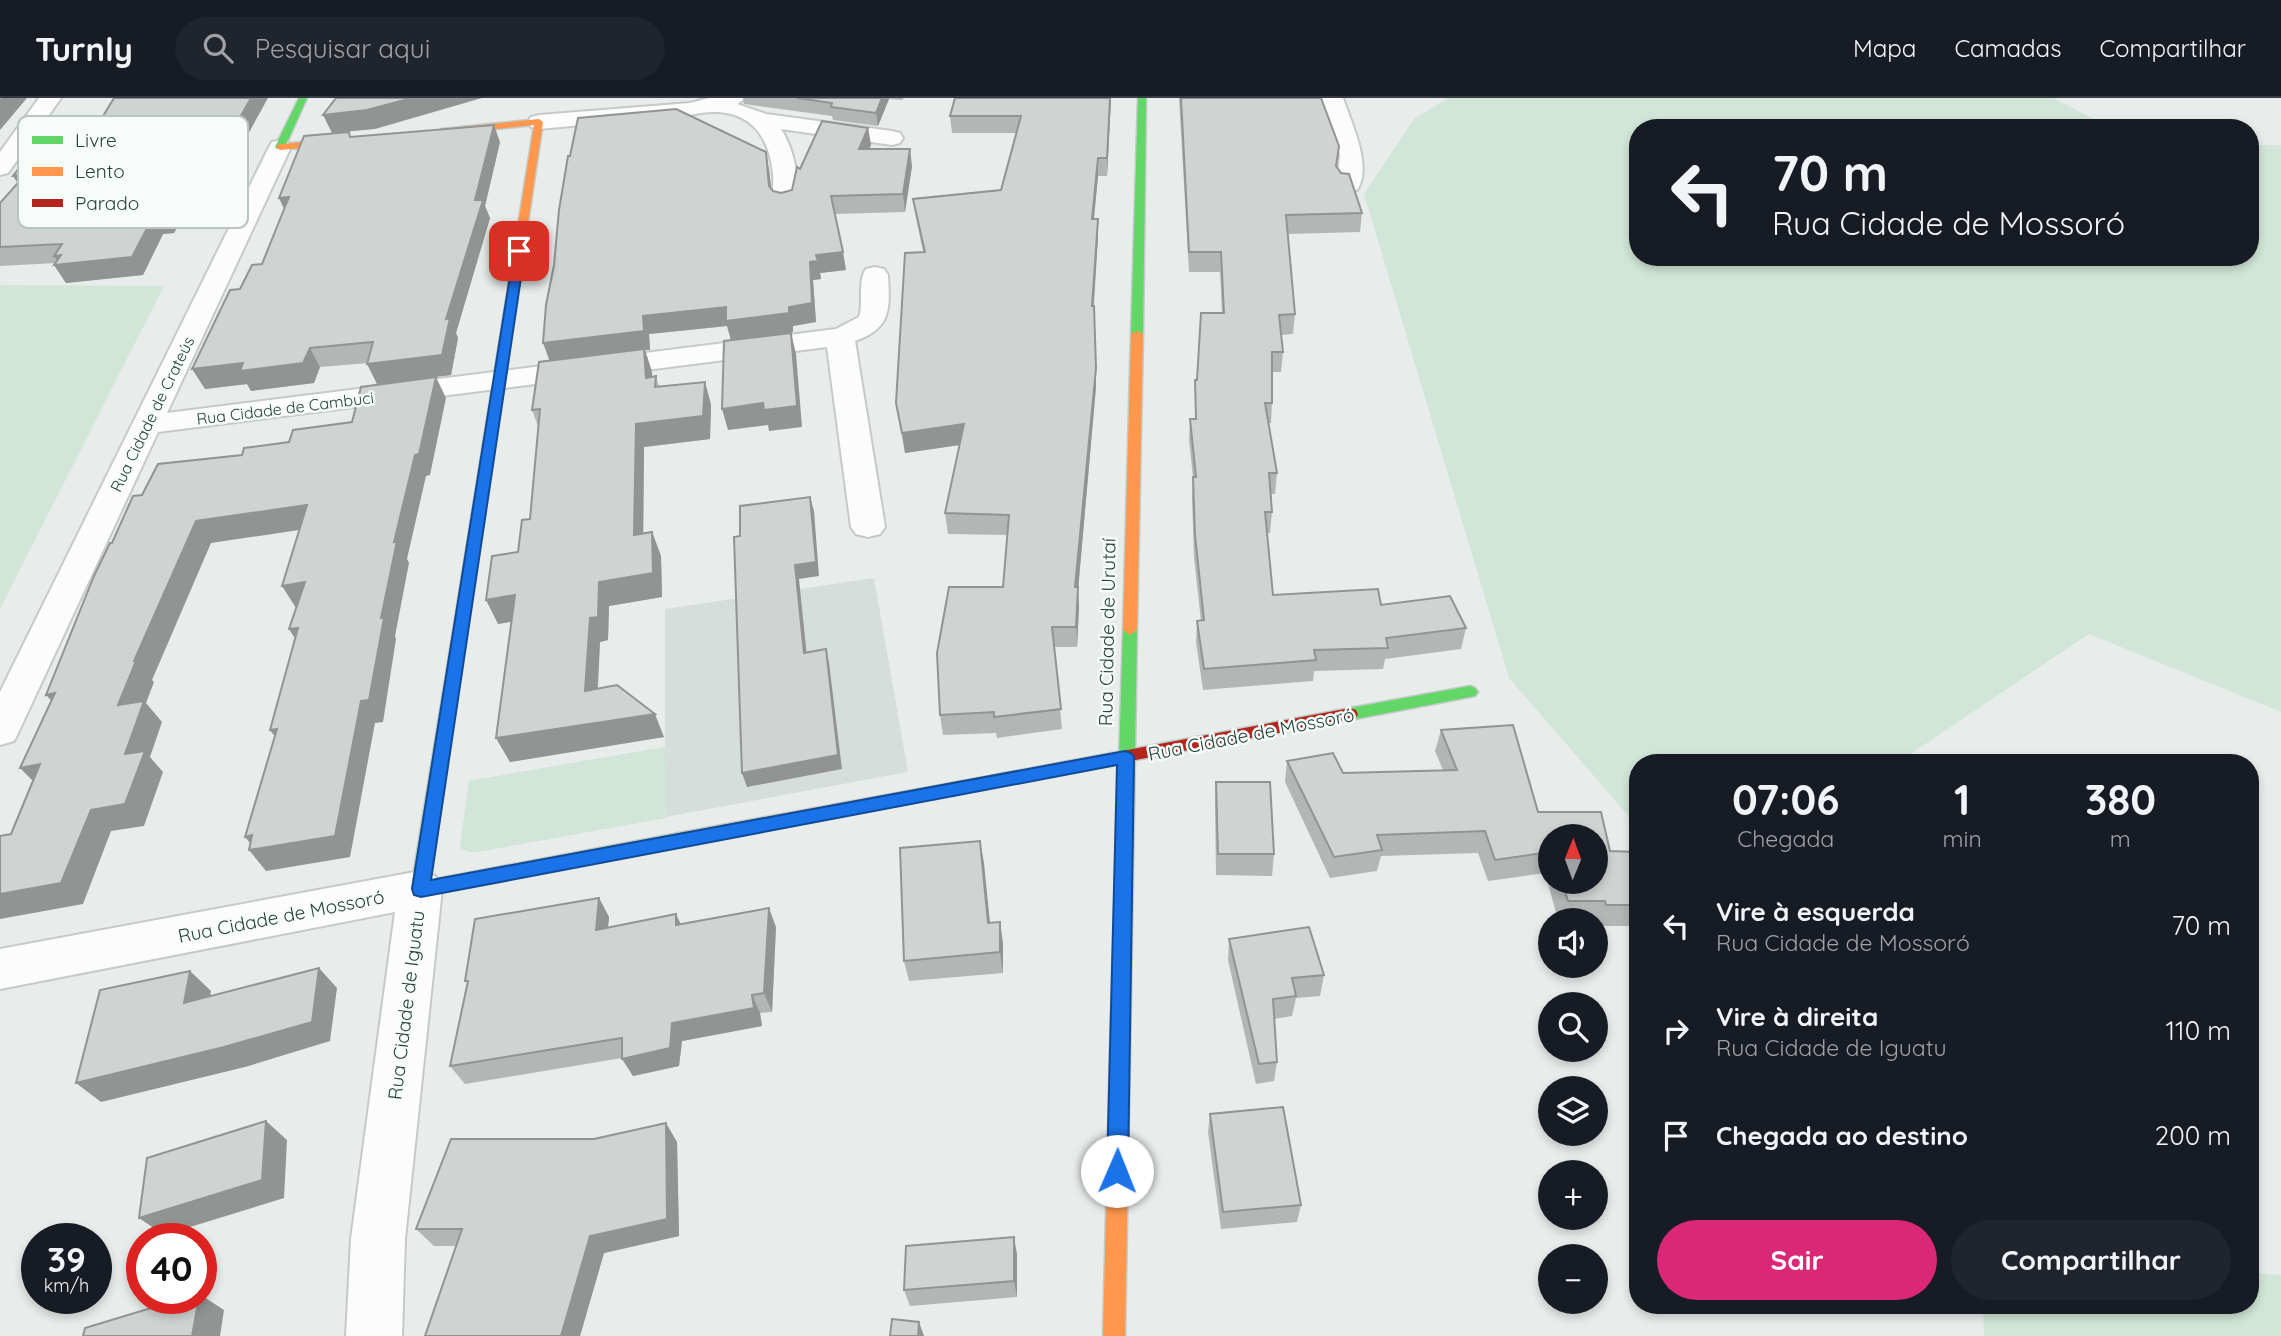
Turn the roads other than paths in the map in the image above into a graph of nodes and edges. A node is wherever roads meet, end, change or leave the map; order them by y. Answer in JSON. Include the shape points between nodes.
{"nodes":[{"id":1,"x":50,"y":98,"type":"edge"},
{"id":2,"x":303,"y":98,"type":"edge"},
{"id":3,"x":1142,"y":98,"type":"edge"},
{"id":4,"x":1332,"y":98,"type":"edge"},
{"id":5,"x":554,"y":100,"type":"edge"},
{"id":6,"x":726,"y":101,"type":"edge"},
{"id":7,"x":37,"y":116,"type":"edge"},
{"id":8,"x":762,"y":120,"type":"junction"},
{"id":9,"x":539,"y":122,"type":"junction"},
{"id":10,"x":430,"y":133,"type":"edge"},
{"id":11,"x":892,"y":138,"type":"dead end"},
{"id":12,"x":362,"y":139,"type":"edge"},
{"id":13,"x":18,"y":143,"type":"edge"},
{"id":14,"x":279,"y":147,"type":"junction"},
{"id":15,"x":0,"y":168,"type":"edge"},
{"id":16,"x":1349,"y":185,"type":"edge"},
{"id":17,"x":785,"y":201,"type":"edge"},
{"id":18,"x":248,"y":212,"type":"edge"},
{"id":19,"x":240,"y":228,"type":"edge"},
{"id":20,"x":875,"y":275,"type":"dead end"},
{"id":21,"x":840,"y":337,"type":"junction"},
{"id":22,"x":499,"y":380,"type":"junction"},
{"id":23,"x":146,"y":425,"type":"junction"},
{"id":24,"x":867,"y":527,"type":"dead end"},
{"id":25,"x":1470,"y":692,"type":"dead end"},
{"id":26,"x":0,"y":731,"type":"edge"},
{"id":27,"x":1125,"y":757,"type":"junction"},
{"id":28,"x":421,"y":889,"type":"junction"},
{"id":29,"x":0,"y":969,"type":"edge"},
{"id":30,"x":374,"y":1336,"type":"edge"},
{"id":31,"x":1114,"y":1336,"type":"edge"}],
"edges":[{"from":1,"to":7,"type":"street"},
{"from":2,"to":14,"type":"street","name":"Rua Cidade de Crateús"},
{"from":3,"to":27,"type":"street","name":"Rua Cidade de Urutaí"},
{"from":4,"to":16,"type":"street","via":[[1351,155]]},
{"from":5,"to":9,"type":"street","name":"Rua Cidade de Iguatu"},
{"from":6,"to":8,"type":"street"},
{"from":6,"to":9,"type":"street"},
{"from":8,"to":11,"type":"street"},
{"from":8,"to":17,"type":"street","via":[[784,163]]},
{"from":9,"to":10,"type":"street"},
{"from":9,"to":22,"type":"street","name":"Rua Cidade de Iguatu"},
{"from":12,"to":14,"type":"street"},
{"from":13,"to":15,"type":"street"},
{"from":14,"to":18,"type":"street","name":"Rua Cidade de Crateús"},
{"from":19,"to":23,"type":"street","name":"Rua Cidade de Crateús"},
{"from":20,"to":21,"type":"street","name":"Rua Cidade de Cambuci","via":[[876,315],[868,325]]},
{"from":21,"to":22,"type":"street","name":"Rua Cidade de Cambuci"},
{"from":21,"to":24,"type":"street"},
{"from":22,"to":23,"type":"street","name":"Rua Cidade de Cambuci"},
{"from":22,"to":28,"type":"street","name":"Rua Cidade de Iguatu"},
{"from":23,"to":26,"type":"street","name":"Rua Cidade de Crateús"},
{"from":25,"to":27,"type":"street","name":"Rua Cidade de Mossoró"},
{"from":27,"to":28,"type":"street","name":"Rua Cidade de Mossoró"},
{"from":27,"to":31,"type":"street","name":"Rua Cidade de Urutaí"},
{"from":28,"to":29,"type":"street","name":"Rua Cidade de Mossoró"},
{"from":28,"to":30,"type":"street","name":"Rua Cidade de Iguatu","via":[[378,1239]]}]}
